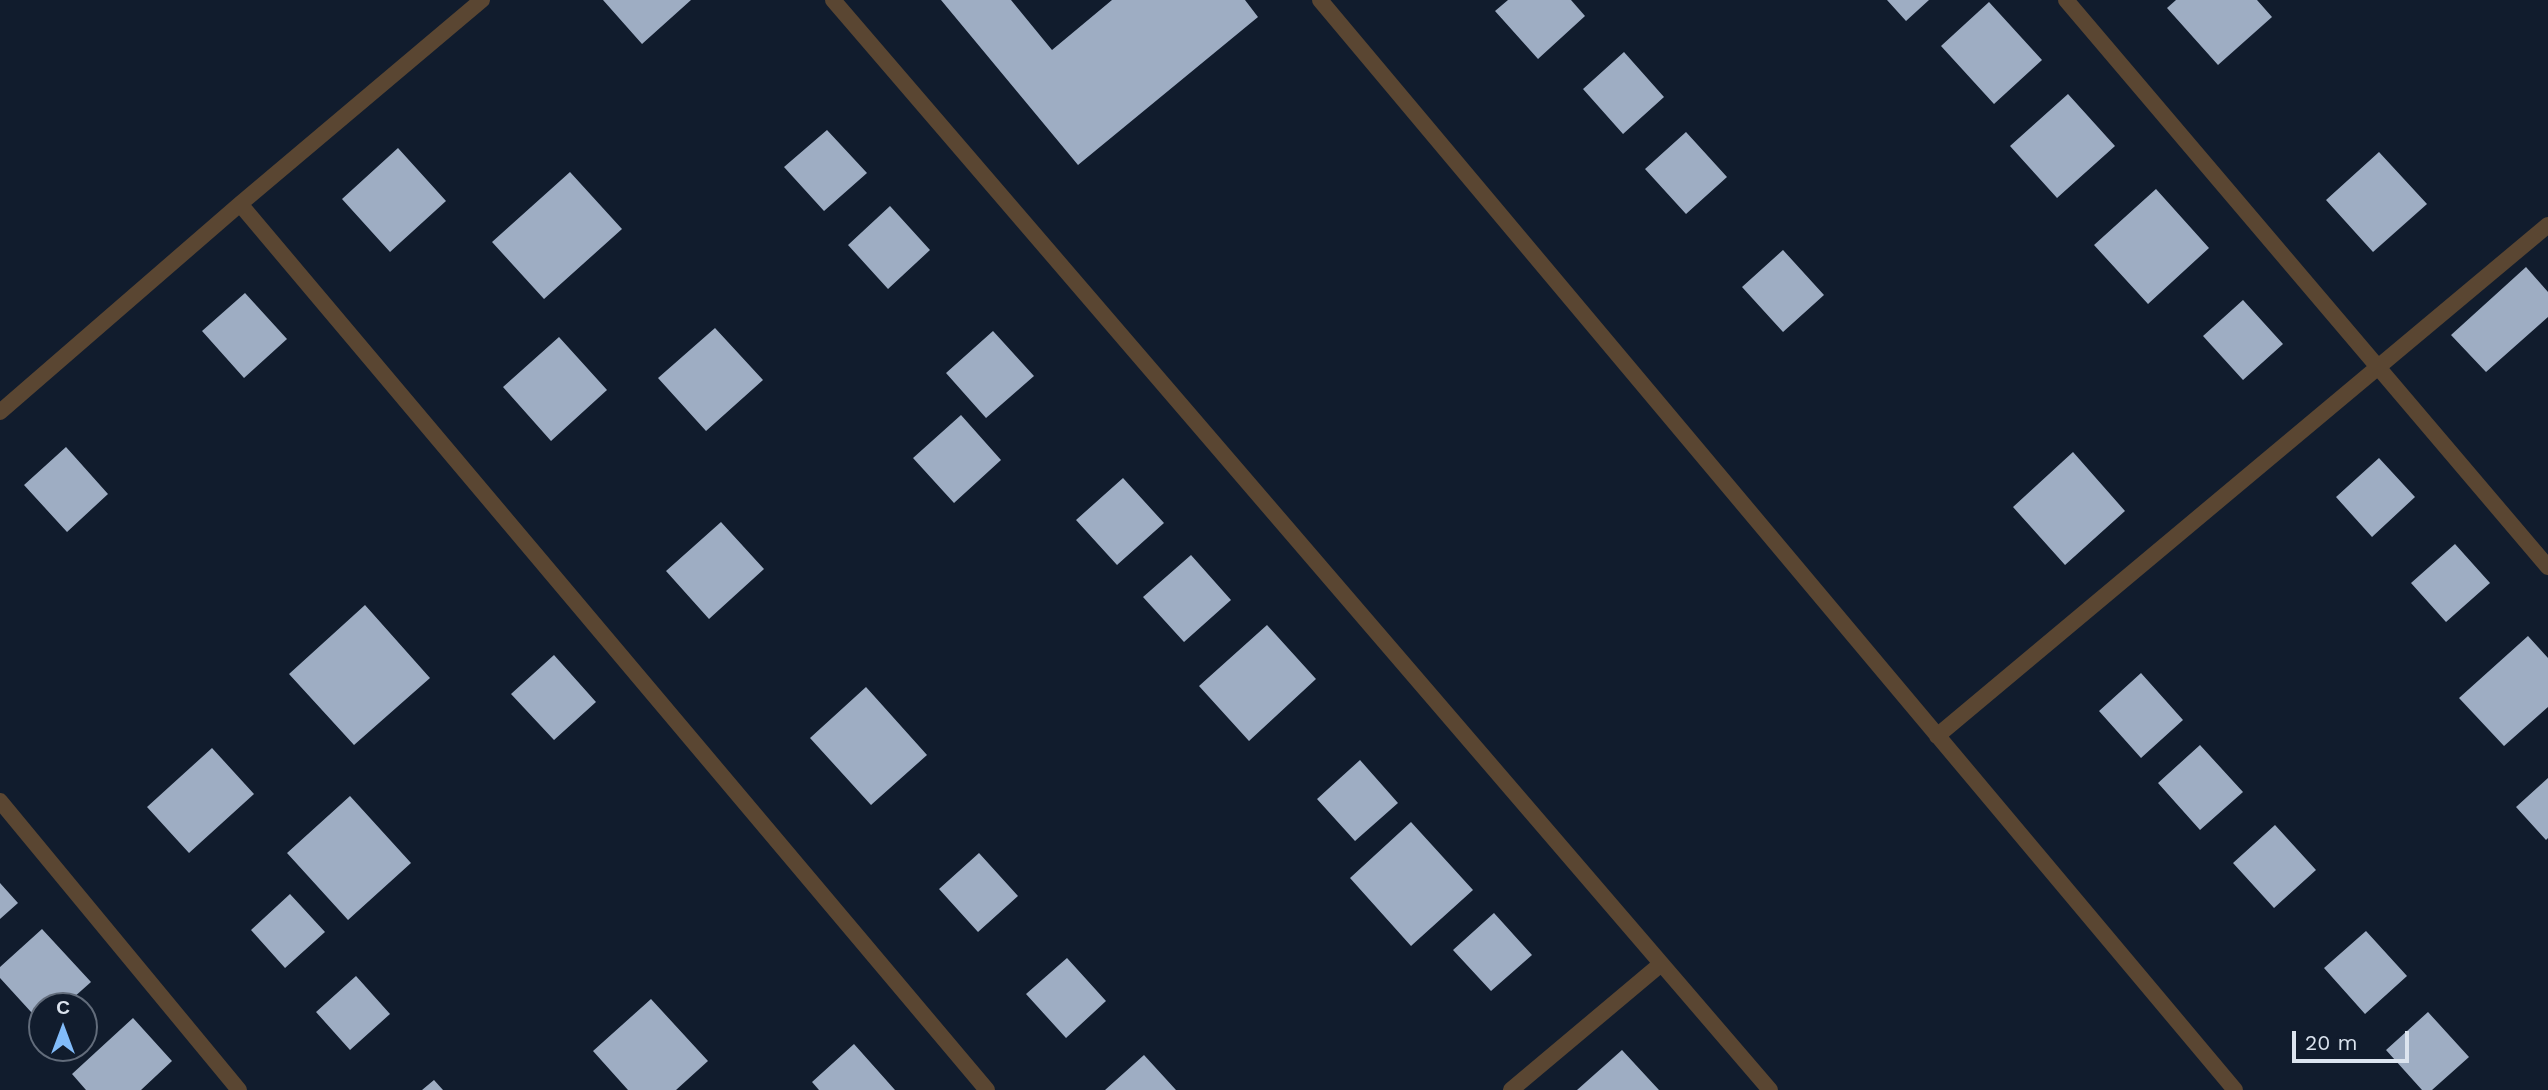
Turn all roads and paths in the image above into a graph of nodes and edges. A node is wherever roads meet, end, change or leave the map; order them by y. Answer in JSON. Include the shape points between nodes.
{"nodes":[{"id":1,"x":482,"y":0,"type":"edge"},
{"id":2,"x":833,"y":0,"type":"edge"},
{"id":3,"x":1320,"y":0,"type":"edge"},
{"id":4,"x":2066,"y":0,"type":"edge"},
{"id":5,"x":240,"y":204,"type":"junction"},
{"id":6,"x":2548,"y":225,"type":"edge"},
{"id":7,"x":2377,"y":368,"type":"junction"},
{"id":8,"x":0,"y":412,"type":"edge"},
{"id":9,"x":2548,"y":568,"type":"edge"},
{"id":10,"x":1937,"y":736,"type":"junction"},
{"id":11,"x":0,"y":802,"type":"edge"},
{"id":12,"x":1661,"y":964,"type":"junction"},
{"id":13,"x":239,"y":1090,"type":"edge"},
{"id":14,"x":988,"y":1090,"type":"edge"},
{"id":15,"x":1511,"y":1090,"type":"edge"},
{"id":16,"x":1770,"y":1090,"type":"edge"},
{"id":17,"x":2235,"y":1090,"type":"edge"}],
"edges":[{"from":1,"to":5,"type":"lane"},
{"from":2,"to":12,"type":"lane"},
{"from":3,"to":10,"type":"lane"},
{"from":4,"to":7,"type":"lane"},
{"from":5,"to":8,"type":"lane"},
{"from":5,"to":14,"type":"lane"},
{"from":6,"to":7,"type":"lane"},
{"from":7,"to":9,"type":"lane"},
{"from":7,"to":10,"type":"lane"},
{"from":10,"to":17,"type":"lane"},
{"from":11,"to":13,"type":"lane"},
{"from":12,"to":15,"type":"lane"},
{"from":12,"to":16,"type":"lane"}]}
